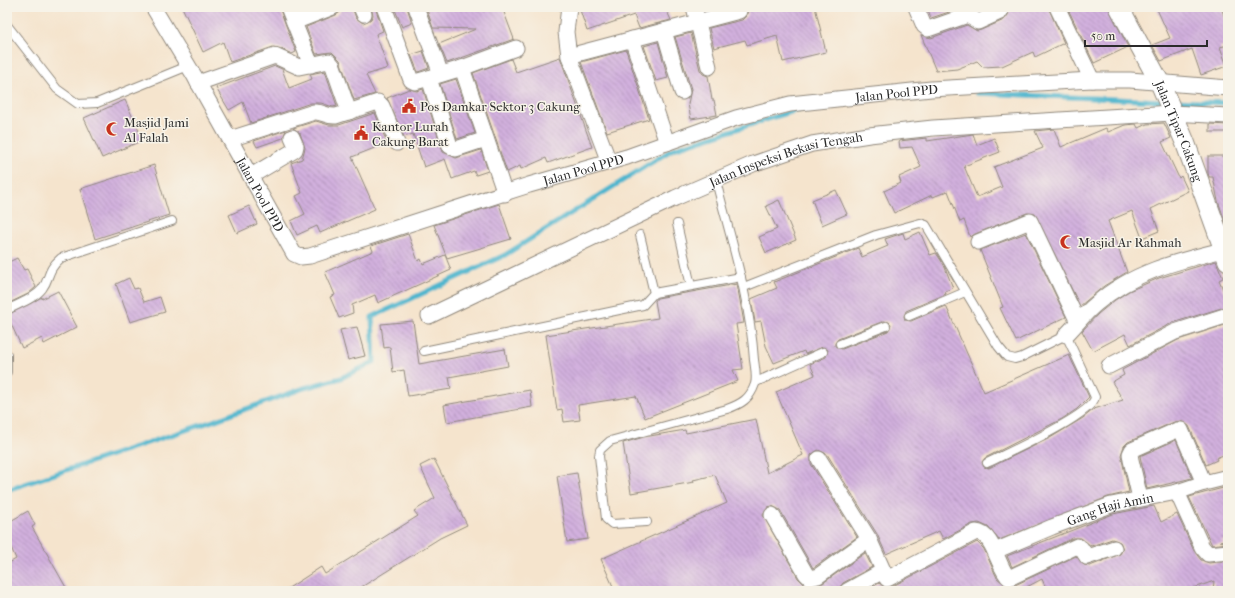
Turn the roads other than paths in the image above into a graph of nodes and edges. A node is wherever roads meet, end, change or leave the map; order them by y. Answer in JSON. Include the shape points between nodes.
{"nodes":[{"id":1,"x":153,"y":7,"type":"edge"},
{"id":2,"x":288,"y":7,"type":"edge"},
{"id":3,"x":333,"y":7,"type":"edge"},
{"id":4,"x":384,"y":7,"type":"edge"},
{"id":5,"x":416,"y":7,"type":"edge"},
{"id":6,"x":569,"y":7,"type":"edge"},
{"id":7,"x":916,"y":7,"type":"edge"},
{"id":8,"x":1002,"y":7,"type":"edge"},
{"id":9,"x":1057,"y":7,"type":"edge"},
{"id":10,"x":1119,"y":7,"type":"edge"},
{"id":11,"x":739,"y":11,"type":"dead end"},
{"id":12,"x":696,"y":14,"type":"edge"},
{"id":13,"x":294,"y":22,"type":"junction"},
{"id":14,"x":7,"y":25,"type":"edge"},
{"id":15,"x":664,"y":31,"type":"junction"},
{"id":16,"x":632,"y":39,"type":"junction"},
{"id":17,"x":516,"y":48,"type":"dead end"},
{"id":18,"x":569,"y":56,"type":"junction"},
{"id":19,"x":311,"y":65,"type":"junction"},
{"id":20,"x":188,"y":66,"type":"junction"},
{"id":21,"x":709,"y":67,"type":"dead end"},
{"id":22,"x":462,"y":68,"type":"junction"},
{"id":23,"x":435,"y":76,"type":"junction"},
{"id":24,"x":1092,"y":80,"type":"junction"},
{"id":25,"x":198,"y":82,"type":"junction"},
{"id":26,"x":1161,"y":85,"type":"junction"},
{"id":27,"x":1228,"y":88,"type":"edge"},
{"id":28,"x":682,"y":92,"type":"dead end"},
{"id":29,"x":1171,"y":110,"type":"junction"},
{"id":30,"x":349,"y":112,"type":"junction"},
{"id":31,"x":1228,"y":116,"type":"edge"},
{"id":32,"x":292,"y":137,"type":"dead end"},
{"id":33,"x":230,"y":139,"type":"junction"},
{"id":34,"x":486,"y":139,"type":"junction"},
{"id":35,"x":397,"y":143,"type":"dead end"},
{"id":36,"x":667,"y":143,"type":"junction"},
{"id":37,"x":609,"y":162,"type":"junction"},
{"id":38,"x":251,"y":176,"type":"junction"},
{"id":39,"x":716,"y":181,"type":"junction"},
{"id":40,"x":505,"y":194,"type":"junction"},
{"id":41,"x":172,"y":221,"type":"dead end"},
{"id":42,"x":676,"y":224,"type":"dead end"},
{"id":43,"x":640,"y":235,"type":"dead end"},
{"id":44,"x":978,"y":242,"type":"dead end"},
{"id":45,"x":1226,"y":255,"type":"edge"},
{"id":46,"x":741,"y":277,"type":"junction"},
{"id":47,"x":691,"y":286,"type":"junction"},
{"id":48,"x":744,"y":287,"type":"junction"},
{"id":49,"x":965,"y":292,"type":"junction"},
{"id":50,"x":654,"y":293,"type":"junction"},
{"id":51,"x":7,"y":310,"type":"edge"},
{"id":52,"x":1228,"y":315,"type":"edge"},
{"id":53,"x":429,"y":316,"type":"dead end"},
{"id":54,"x":909,"y":316,"type":"dead end"},
{"id":55,"x":1078,"y":322,"type":"junction"},
{"id":56,"x":886,"y":326,"type":"dead end"},
{"id":57,"x":1066,"y":335,"type":"junction"},
{"id":58,"x":840,"y":344,"type":"dead end"},
{"id":59,"x":424,"y":351,"type":"dead end"},
{"id":60,"x":823,"y":352,"type":"dead end"},
{"id":61,"x":7,"y":354,"type":"edge"},
{"id":62,"x":1109,"y":366,"type":"dead end"},
{"id":63,"x":7,"y":372,"type":"edge"},
{"id":64,"x":756,"y":382,"type":"junction"},
{"id":65,"x":819,"y":459,"type":"dead end"},
{"id":66,"x":986,"y":463,"type":"dead end"},
{"id":67,"x":1228,"y":477,"type":"edge"},
{"id":68,"x":1204,"y":483,"type":"junction"},
{"id":69,"x":1176,"y":492,"type":"junction"},
{"id":70,"x":1140,"y":498,"type":"junction"},
{"id":71,"x":772,"y":515,"type":"dead end"},
{"id":72,"x":647,"y":522,"type":"dead end"},
{"id":73,"x":869,"y":539,"type":"junction"},
{"id":74,"x":1114,"y":548,"type":"dead end"},
{"id":75,"x":995,"y":551,"type":"junction"},
{"id":76,"x":1228,"y":552,"type":"edge"},
{"id":77,"x":888,"y":580,"type":"edge"},
{"id":78,"x":847,"y":591,"type":"edge"}],
"edges":[{"from":1,"to":20,"type":"street","name":"Jalan Pool PPD"},
{"from":2,"to":13,"type":"street"},
{"from":3,"to":13,"type":"street"},
{"from":4,"to":23,"type":"street","via":[[410,78],[415,82]]},
{"from":5,"to":23,"type":"street"},
{"from":6,"to":18,"type":"street","via":[[566,32]]},
{"from":7,"to":8,"type":"street","via":[[924,26],[928,29],[968,15],[976,21],[981,21],[1000,12]]},
{"from":9,"to":24,"type":"street"},
{"from":10,"to":26,"type":"street","name":"Jalan Tipar Cakung"},
{"from":11,"to":12,"type":"street"},
{"from":12,"to":15,"type":"street"},
{"from":12,"to":21,"type":"street"},
{"from":13,"to":19,"type":"street"},
{"from":14,"to":20,"type":"lane","via":[[57,89],[78,104],[97,103]]},
{"from":15,"to":16,"type":"street"},
{"from":15,"to":28,"type":"street"},
{"from":16,"to":18,"type":"street"},
{"from":16,"to":36,"type":"street"},
{"from":17,"to":22,"type":"street"},
{"from":18,"to":37,"type":"street"},
{"from":19,"to":25,"type":"street","via":[[299,67],[275,56]]},
{"from":19,"to":30,"type":"street","via":[[326,61],[331,63]]},
{"from":20,"to":25,"type":"street","name":"Jalan Pool PPD"},
{"from":22,"to":23,"type":"street"},
{"from":22,"to":34,"type":"street"},
{"from":23,"to":34,"type":"street","via":[[450,146],[456,149]]},
{"from":24,"to":26,"type":"street","name":"Jalan Pool PPD"},
{"from":24,"to":36,"type":"street","name":"Jalan Pool PPD","via":[[931,89],[790,104],[736,118]]},
{"from":25,"to":33,"type":"street","name":"Jalan Pool PPD"},
{"from":26,"to":27,"type":"street","name":"Jalan Pool PPD"},
{"from":26,"to":29,"type":"street","name":"Jalan Tipar Cakung"},
{"from":29,"to":31,"type":"street","name":"Jalan Inspeksi Bekasi Tengah"},
{"from":29,"to":39,"type":"street","name":"Jalan Inspeksi Bekasi Tengah","via":[[933,128],[828,141],[786,152]]},
{"from":29,"to":45,"type":"street","name":"Jalan Tipar Cakung"},
{"from":30,"to":33,"type":"street","via":[[329,117],[314,112]]},
{"from":30,"to":35,"type":"street","via":[[380,103]]},
{"from":32,"to":38,"type":"street","via":[[295,150]]},
{"from":33,"to":38,"type":"street","name":"Jalan Pool PPD"},
{"from":34,"to":40,"type":"street"},
{"from":36,"to":37,"type":"street","name":"Jalan Pool PPD"},
{"from":37,"to":40,"type":"street","name":"Jalan Pool PPD"},
{"from":38,"to":40,"type":"street","name":"Jalan Pool PPD","via":[[294,254],[301,257]]},
{"from":39,"to":46,"type":"lane"},
{"from":39,"to":53,"type":"street","name":"Jalan Inspeksi Bekasi Tengah","via":[[675,198]]},
{"from":41,"to":51,"type":"lane","via":[[61,258],[52,265],[42,289]]},
{"from":42,"to":47,"type":"lane"},
{"from":43,"to":50,"type":"lane"},
{"from":44,"to":55,"type":"street","via":[[1030,221]]},
{"from":45,"to":55,"type":"street","via":[[1176,262],[1134,278],[1095,304]]},
{"from":46,"to":47,"type":"lane"},
{"from":46,"to":48,"type":"lane"},
{"from":47,"to":50,"type":"lane"},
{"from":48,"to":49,"type":"lane","via":[[876,235],[923,223],[930,228]]},
{"from":48,"to":64,"type":"lane"},
{"from":49,"to":54,"type":"lane"},
{"from":49,"to":57,"type":"lane","via":[[1007,357],[1022,357]]},
{"from":50,"to":59,"type":"lane","via":[[643,305]]},
{"from":52,"to":62,"type":"street","via":[[1175,332]]},
{"from":55,"to":57,"type":"street"},
{"from":56,"to":58,"type":"lane"},
{"from":57,"to":66,"type":"lane","via":[[1094,393],[1094,401],[1066,423]]},
{"from":60,"to":64,"type":"lane"},
{"from":61,"to":63,"type":"lane"},
{"from":64,"to":72,"type":"lane","via":[[750,396],[741,404],[610,441],[604,445],[599,456],[606,519],[612,524]]},
{"from":65,"to":73,"type":"street"},
{"from":67,"to":68,"type":"street","name":"Gang Haji Amin"},
{"from":68,"to":69,"type":"street","name":"Gang Haji Amin"},
{"from":68,"to":70,"type":"street","via":[[1181,430],[1177,430],[1132,450],[1131,460]]},
{"from":69,"to":70,"type":"street","name":"Gang Haji Amin"},
{"from":69,"to":76,"type":"street","via":[[1202,547],[1208,554]]},
{"from":70,"to":75,"type":"street","name":"Gang Haji Amin","via":[[1083,515]]},
{"from":71,"to":73,"type":"street","via":[[810,578],[818,576]]},
{"from":73,"to":77,"type":"street"},
{"from":74,"to":75,"type":"street","via":[[1087,557],[1077,546],[1009,578]]},
{"from":75,"to":77,"type":"street","via":[[982,534],[976,532]]},
{"from":77,"to":78,"type":"street"}]}
